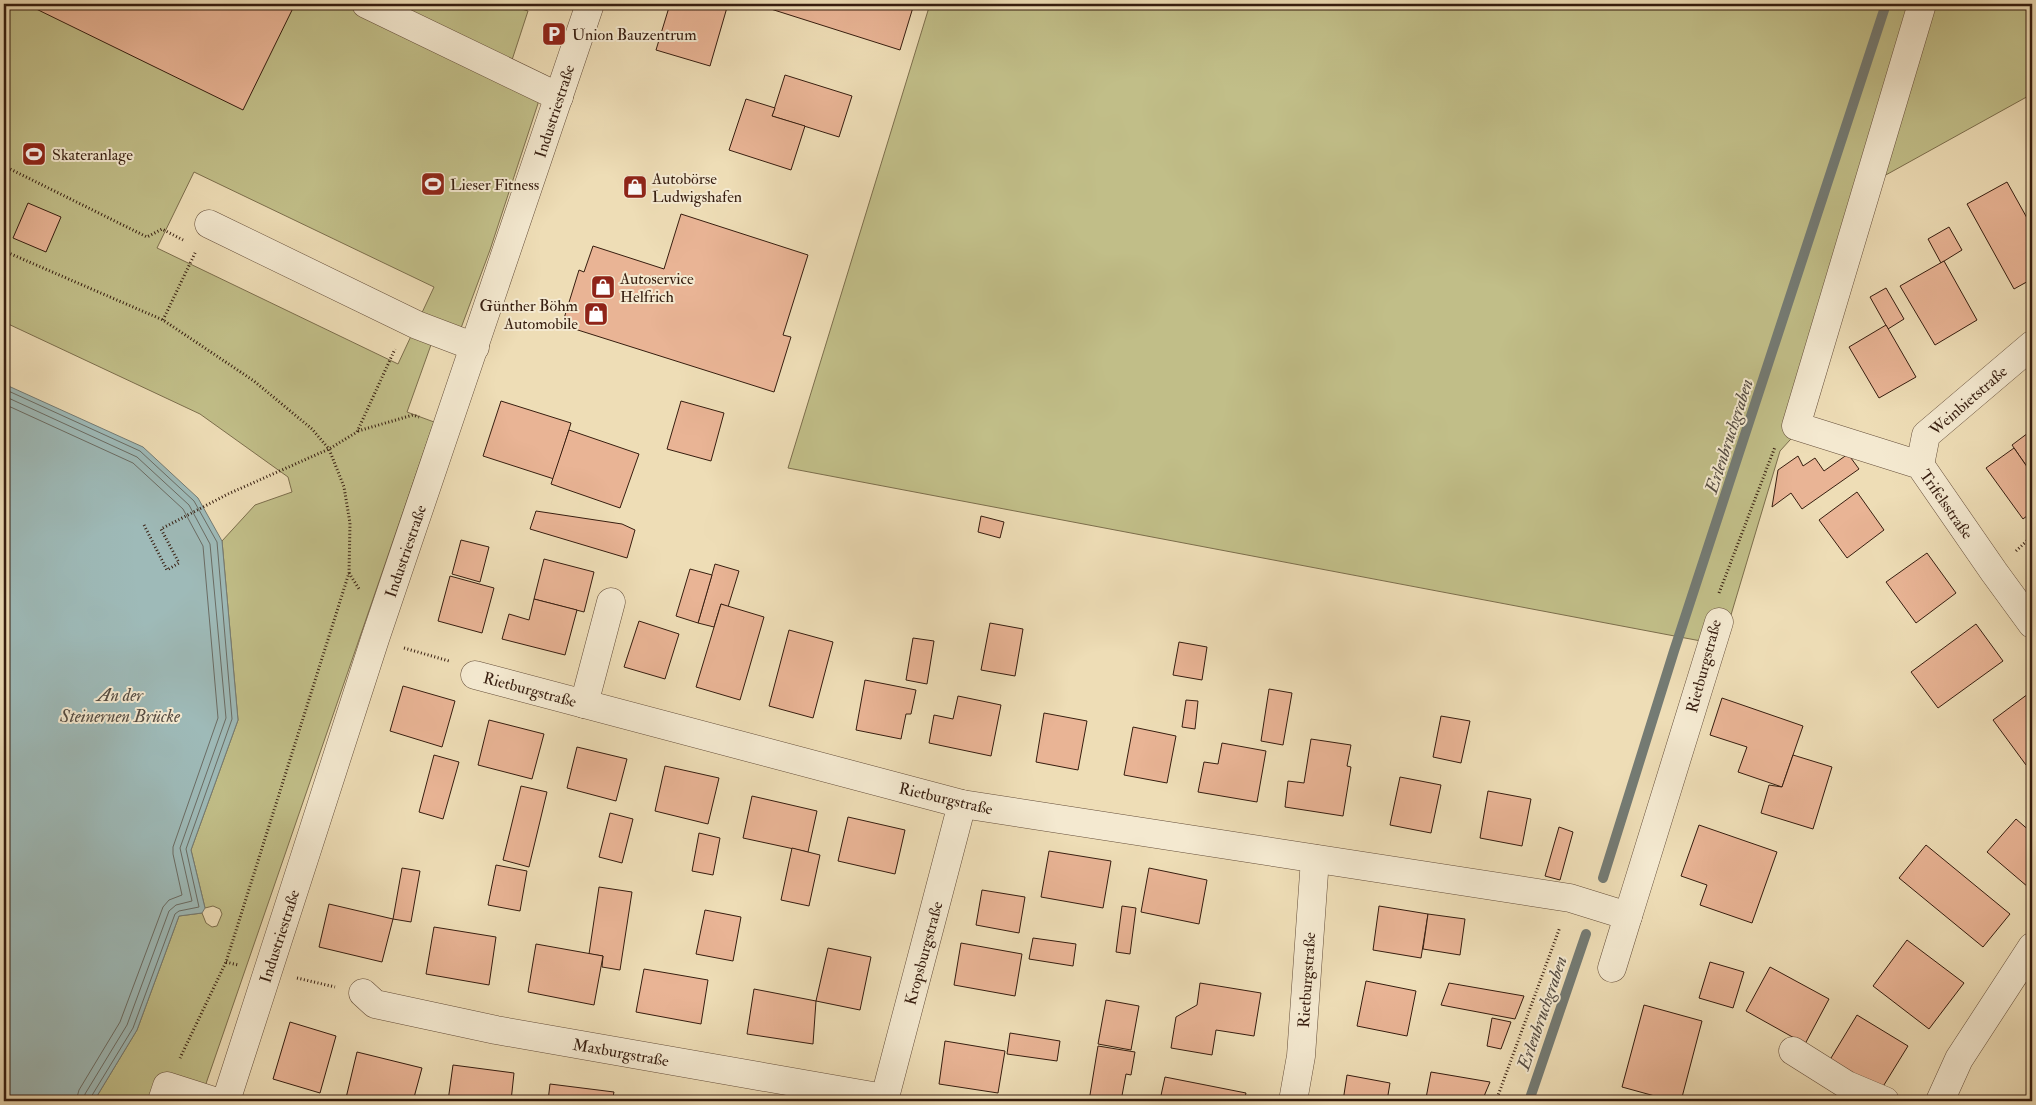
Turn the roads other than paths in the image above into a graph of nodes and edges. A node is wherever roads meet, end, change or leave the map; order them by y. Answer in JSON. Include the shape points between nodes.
{"nodes":[{"id":1,"x":366,"y":4,"type":"edge"},
{"id":2,"x":590,"y":4,"type":"edge"},
{"id":3,"x":1922,"y":4,"type":"edge"},
{"id":4,"x":559,"y":97,"type":"junction"},
{"id":5,"x":203,"y":236,"type":"road end"},
{"id":6,"x":2032,"y":345,"type":"edge"},
{"id":7,"x":475,"y":346,"type":"junction"},
{"id":8,"x":1920,"y":465,"type":"junction"},
{"id":9,"x":611,"y":602,"type":"dead end"},
{"id":10,"x":1719,"y":622,"type":"road end"},
{"id":11,"x":2032,"y":624,"type":"edge"},
{"id":12,"x":475,"y":675,"type":"road end"},
{"id":13,"x":584,"y":704,"type":"junction"},
{"id":14,"x":962,"y":804,"type":"junction"},
{"id":15,"x":1315,"y":858,"type":"junction"},
{"id":16,"x":1628,"y":916,"type":"junction"},
{"id":17,"x":2032,"y":947,"type":"edge"},
{"id":18,"x":1612,"y":968,"type":"dead end"},
{"id":19,"x":362,"y":993,"type":"road end"},
{"id":20,"x":1793,"y":1052,"type":"dead end"},
{"id":21,"x":884,"y":1100,"type":"edge"},
{"id":22,"x":162,"y":1101,"type":"edge"},
{"id":23,"x":214,"y":1101,"type":"edge"},
{"id":24,"x":226,"y":1101,"type":"edge"},
{"id":25,"x":1293,"y":1101,"type":"edge"},
{"id":26,"x":1885,"y":1101,"type":"edge"},
{"id":27,"x":1940,"y":1101,"type":"edge"}],
"edges":[{"from":1,"to":4,"type":"street"},
{"from":2,"to":4,"type":"street","name":"Industriestraße"},
{"from":3,"to":8,"type":"street","name":"Trifelsstraße","via":[[1796,426]]},
{"from":4,"to":7,"type":"street","name":"Industriestraße"},
{"from":5,"to":7,"type":"street"},
{"from":6,"to":8,"type":"street","name":"Weinbietstraße","via":[[1926,435]]},
{"from":7,"to":24,"type":"street","name":"Industriestraße","via":[[375,639]]},
{"from":8,"to":11,"type":"street","name":"Trifelsstraße"},
{"from":9,"to":13,"type":"street","name":"Rietburgstraße"},
{"from":10,"to":16,"type":"street","name":"Rietburgstraße"},
{"from":12,"to":13,"type":"street","name":"Rietburgstraße"},
{"from":13,"to":14,"type":"street","name":"Rietburgstraße"},
{"from":14,"to":15,"type":"street","name":"Rietburgstraße"},
{"from":14,"to":21,"type":"street","name":"Kropsburgstraße"},
{"from":15,"to":16,"type":"street","name":"Rietburgstraße","via":[[1570,898]]},
{"from":15,"to":25,"type":"street","name":"Rietburgstraße","via":[[1301,1056]]},
{"from":16,"to":18,"type":"street","name":"Rietburgstraße"},
{"from":17,"to":27,"type":"street","via":[[1959,1059]]},
{"from":19,"to":21,"type":"street","name":"Maxburgstraße","via":[[375,1004],[449,1020]]},
{"from":20,"to":26,"type":"street","via":[[1847,1086]]},
{"from":22,"to":23,"type":"street","via":[[167,1086]]}]}
